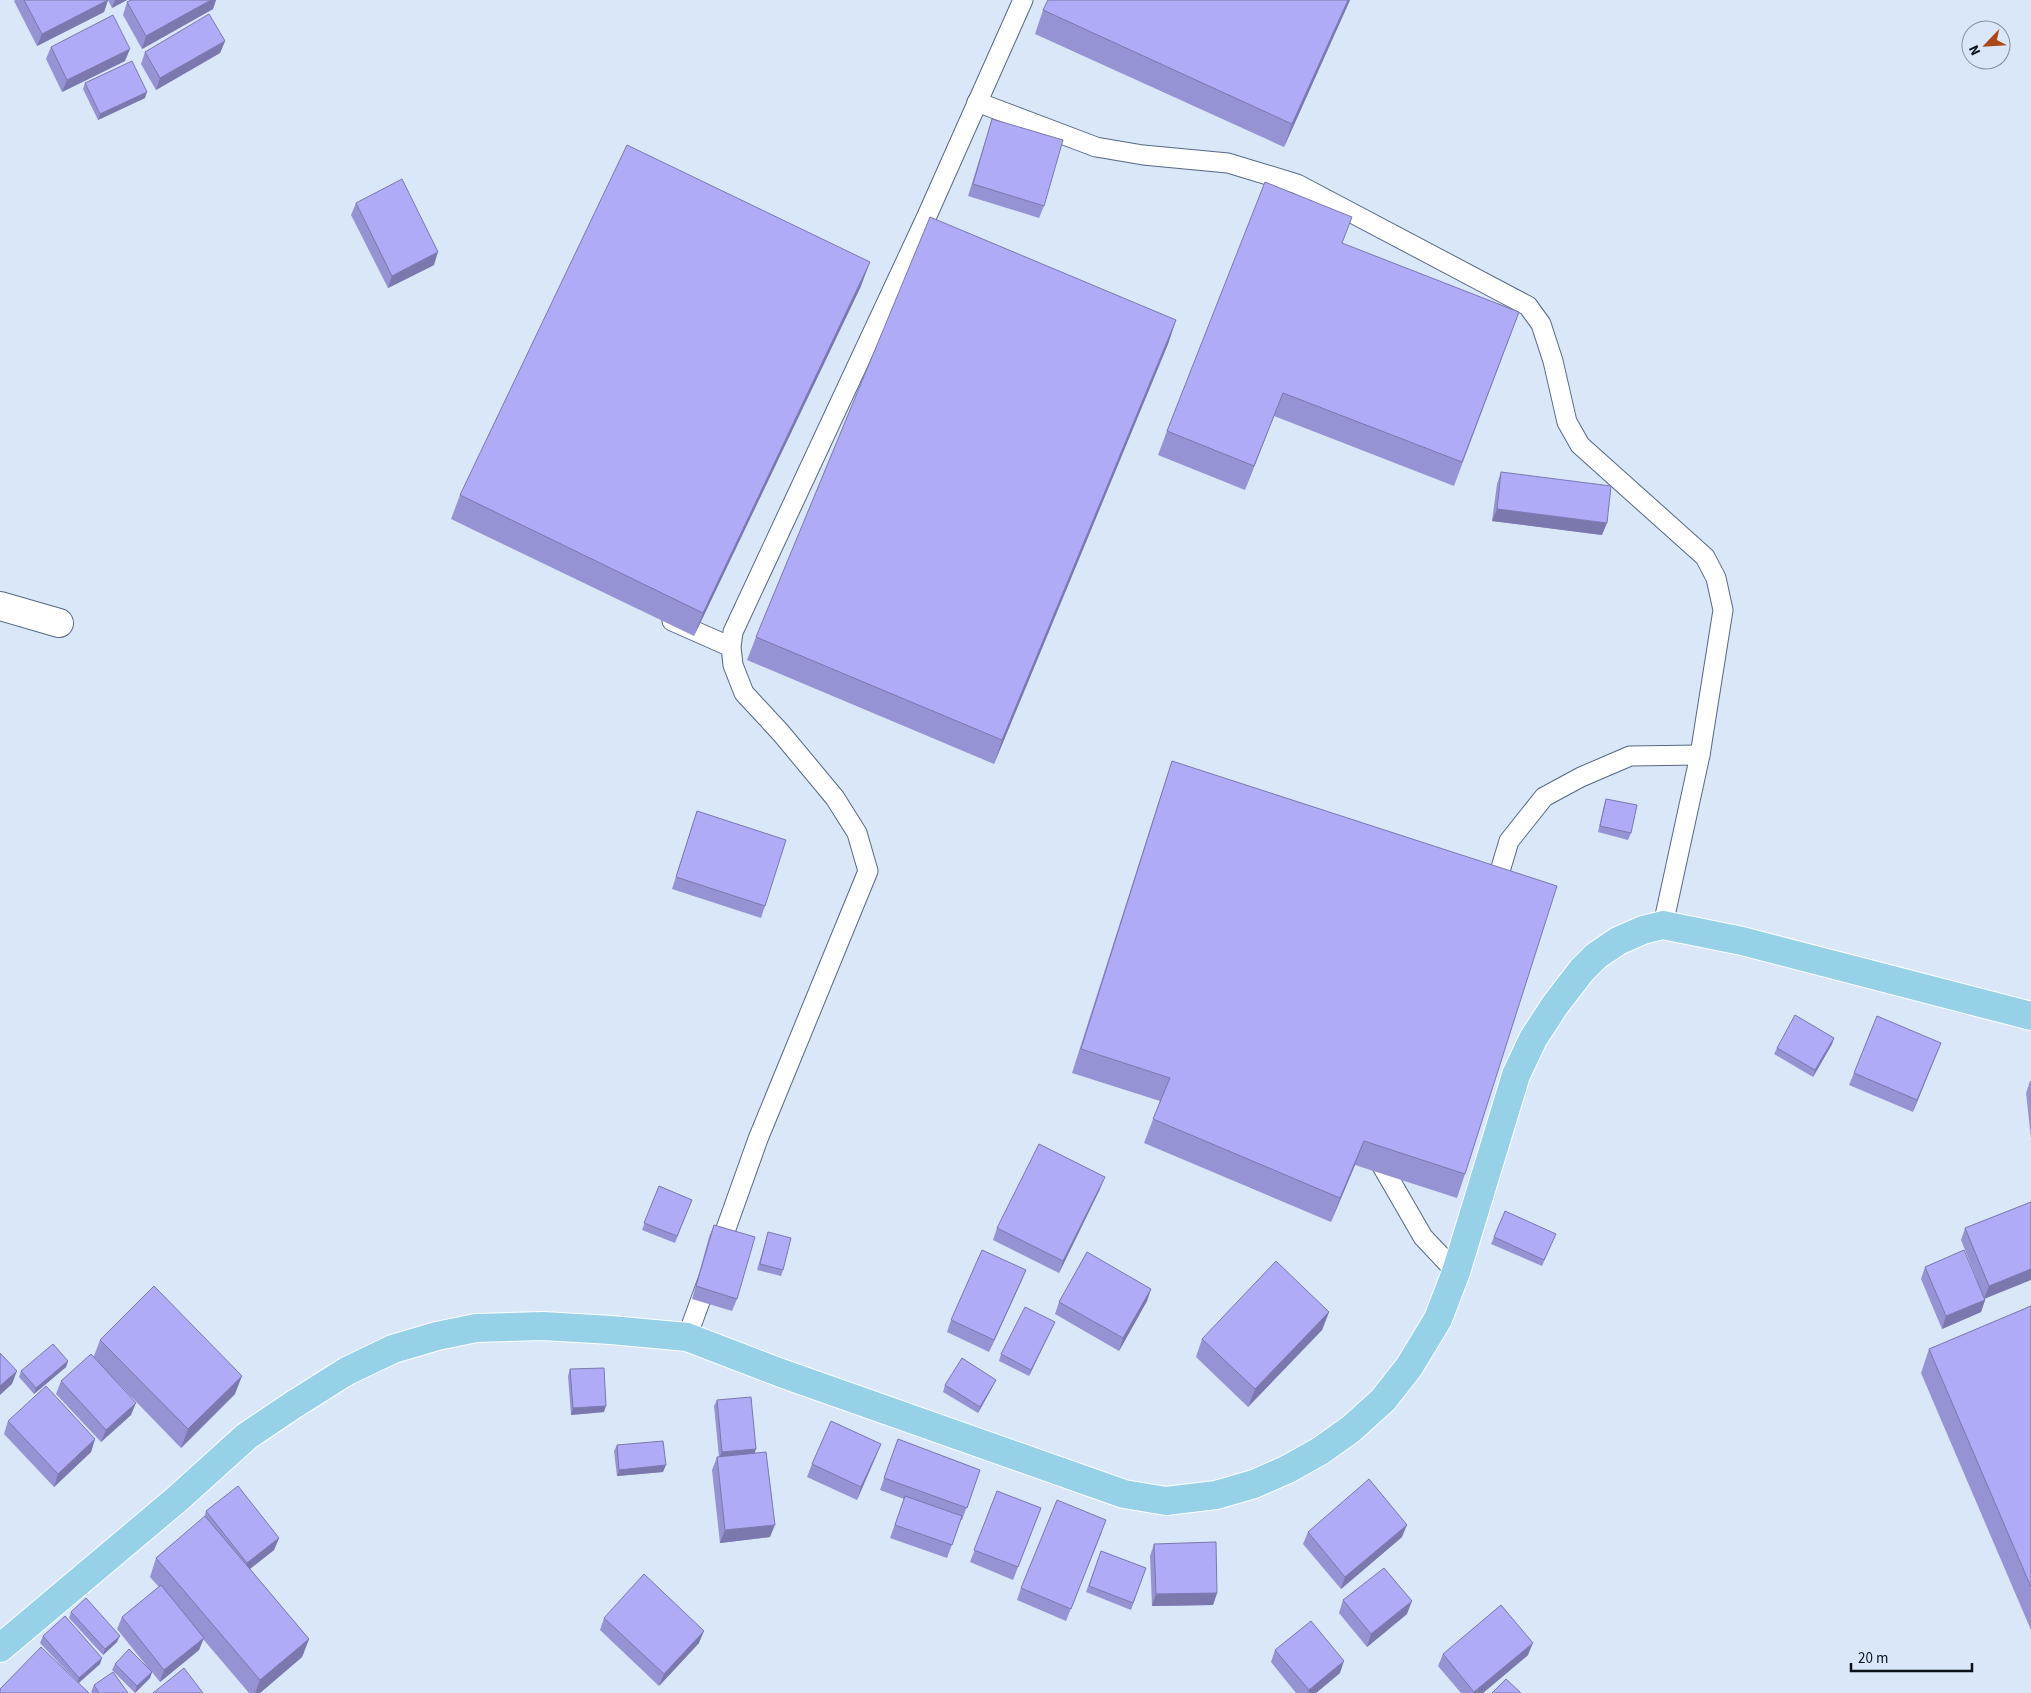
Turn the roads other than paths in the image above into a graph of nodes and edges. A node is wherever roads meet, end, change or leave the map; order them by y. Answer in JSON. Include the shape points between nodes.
{"nodes":[{"id":1,"x":1023,"y":0,"type":"edge"},
{"id":2,"x":977,"y":102,"type":"junction"},
{"id":3,"x":0,"y":606,"type":"edge"},
{"id":4,"x":660,"y":616,"type":"edge"},
{"id":5,"x":59,"y":623,"type":"dead end"},
{"id":6,"x":730,"y":647,"type":"junction"},
{"id":7,"x":1700,"y":755,"type":"junction"},
{"id":8,"x":1493,"y":896,"type":"edge"},
{"id":9,"x":1663,"y":925,"type":"junction"},
{"id":10,"x":2031,"y":1016,"type":"edge"},
{"id":11,"x":1374,"y":1137,"type":"edge"},
{"id":12,"x":1456,"y":1272,"type":"junction"},
{"id":13,"x":687,"y":1337,"type":"junction"},
{"id":14,"x":0,"y":1648,"type":"edge"}],
"edges":[{"from":1,"to":2,"type":"lane"},
{"from":2,"to":6,"type":"lane","via":[[733,632]]},
{"from":2,"to":7,"type":"lane","via":[[1096,147],[1228,163],[1297,184],[1528,306],[1541,324],[1566,422],[1580,445],[1705,557],[1716,578],[1724,610]]},
{"from":3,"to":5,"type":"street"},
{"from":4,"to":6,"type":"lane"},
{"from":6,"to":13,"type":"lane","via":[[744,693],[835,798],[856,833],[868,871],[758,1139]]},
{"from":7,"to":8,"type":"lane","via":[[1630,756],[1544,797],[1509,841]]},
{"from":7,"to":9,"type":"lane"},
{"from":9,"to":10,"type":"main road","via":[[1742,941]]},
{"from":9,"to":12,"type":"main road","via":[[1618,941],[1596,956],[1555,1005],[1533,1039],[1516,1075]]},
{"from":11,"to":12,"type":"lane","via":[[1382,1166],[1423,1237]]},
{"from":12,"to":13,"type":"main road","via":[[1438,1319],[1409,1367],[1383,1400],[1351,1429],[1288,1469],[1254,1484],[1216,1495],[1166,1501],[1124,1494]]},
{"from":13,"to":14,"type":"main road","via":[[542,1326],[476,1328],[393,1349],[347,1371],[247,1436]]}]}
